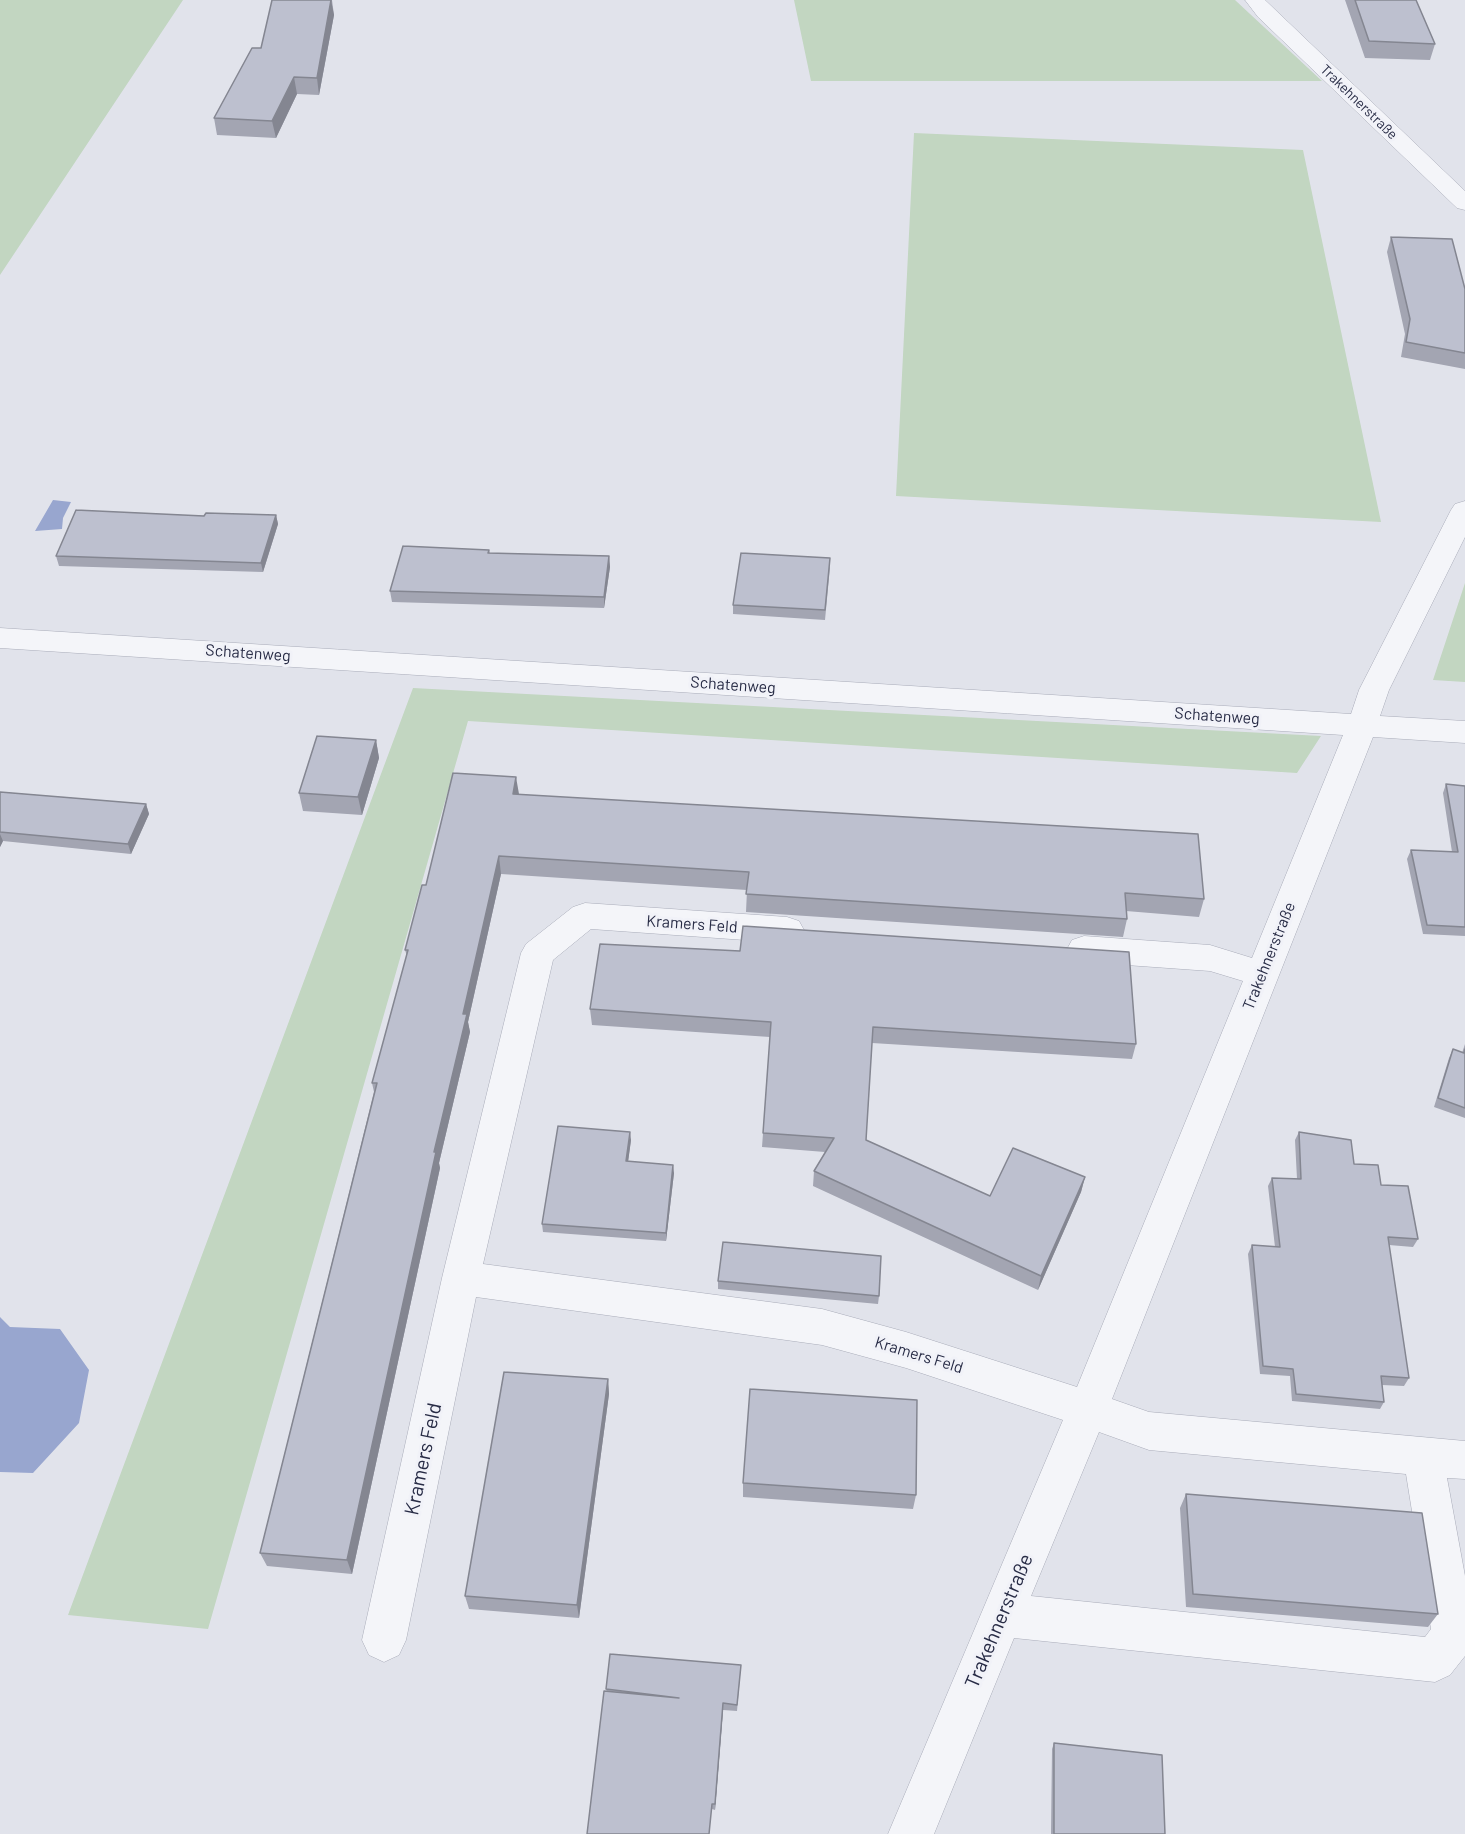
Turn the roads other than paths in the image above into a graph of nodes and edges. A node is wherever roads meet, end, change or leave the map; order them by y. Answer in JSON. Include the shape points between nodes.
{"nodes":[{"id":1,"x":1256,"y":0,"type":"edge"},
{"id":2,"x":1465,"y":203,"type":"edge"},
{"id":3,"x":1465,"y":510,"type":"edge"},
{"id":4,"x":0,"y":638,"type":"edge"},
{"id":5,"x":1362,"y":726,"type":"junction"},
{"id":6,"x":1465,"y":732,"type":"edge"},
{"id":7,"x":821,"y":932,"type":"edge"},
{"id":8,"x":1057,"y":948,"type":"edge"},
{"id":9,"x":1262,"y":974,"type":"junction"},
{"id":10,"x":461,"y":1278,"type":"junction"},
{"id":11,"x":1088,"y":1409,"type":"junction"},
{"id":12,"x":1423,"y":1456,"type":"junction"},
{"id":13,"x":1465,"y":1460,"type":"edge"},
{"id":14,"x":1002,"y":1615,"type":"junction"},
{"id":15,"x":384,"y":1640,"type":"dead end"},
{"id":16,"x":911,"y":1834,"type":"edge"}],
"edges":[{"from":1,"to":2,"type":"street","name":"Trakehnerstraße","via":[[1265,13]]},
{"from":3,"to":5,"type":"street","name":"Trakehnerstraße","via":[[1374,690]]},
{"from":4,"to":5,"type":"street","name":"Schatenweg"},
{"from":5,"to":6,"type":"street","name":"Schatenweg"},
{"from":5,"to":9,"type":"street","name":"Trakehnerstraße"},
{"from":7,"to":10,"type":"street","name":"Kramers Feld","via":[[585,916],[538,953]]},
{"from":8,"to":9,"type":"street","via":[[1210,958]]},
{"from":9,"to":11,"type":"street","name":"Trakehnerstraße"},
{"from":10,"to":11,"type":"street","name":"Kramers Feld","via":[[822,1327]]},
{"from":10,"to":15,"type":"street","name":"Kramers Feld"},
{"from":11,"to":12,"type":"street","via":[[1149,1431]]},
{"from":11,"to":14,"type":"street","name":"Trakehnerstraße"},
{"from":12,"to":13,"type":"street"},
{"from":12,"to":14,"type":"street","via":[[1454,1635],[1435,1660]]},
{"from":14,"to":16,"type":"street","name":"Trakehnerstraße"}]}
